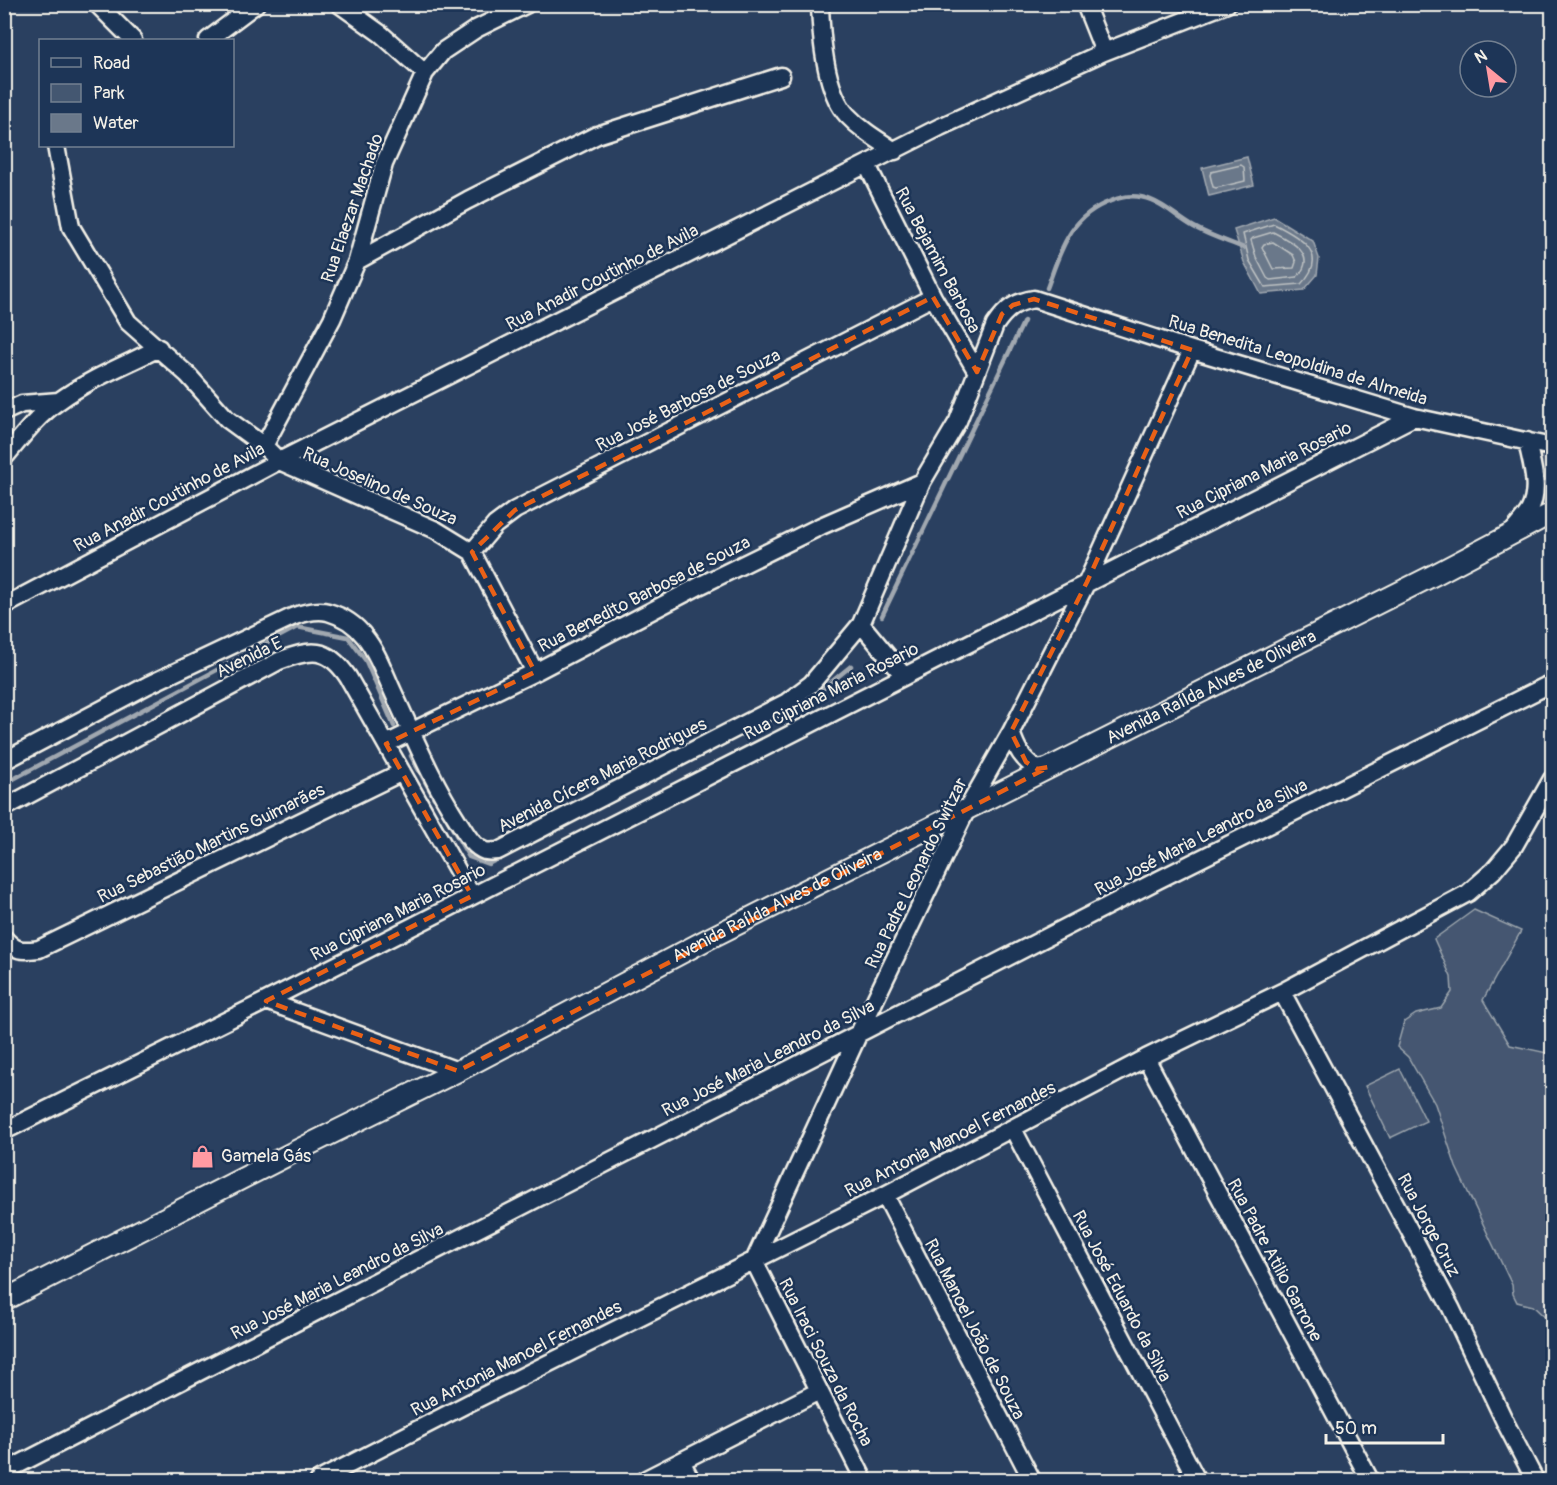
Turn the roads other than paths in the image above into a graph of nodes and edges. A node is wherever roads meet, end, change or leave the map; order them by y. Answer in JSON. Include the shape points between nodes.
{"nodes":[{"id":1,"x":97,"y":4,"type":"edge"},
{"id":2,"x":256,"y":4,"type":"edge"},
{"id":3,"x":339,"y":4,"type":"edge"},
{"id":4,"x":527,"y":4,"type":"edge"},
{"id":5,"x":820,"y":4,"type":"edge"},
{"id":6,"x":1085,"y":4,"type":"edge"},
{"id":7,"x":1227,"y":4,"type":"edge"},
{"id":8,"x":132,"y":39,"type":"edge"},
{"id":9,"x":209,"y":39,"type":"edge"},
{"id":10,"x":1104,"y":52,"type":"junction"},
{"id":11,"x":425,"y":73,"type":"junction"},
{"id":12,"x":781,"y":76,"type":"dead end"},
{"id":13,"x":56,"y":147,"type":"edge"},
{"id":14,"x":895,"y":151,"type":"junction"},
{"id":15,"x":867,"y":165,"type":"junction"},
{"id":16,"x":357,"y":261,"type":"junction"},
{"id":17,"x":933,"y":297,"type":"junction"},
{"id":18,"x":1035,"y":299,"type":"joint"},
{"id":19,"x":159,"y":348,"type":"junction"},
{"id":20,"x":1192,"y":350,"type":"junction"},
{"id":21,"x":977,"y":372,"type":"junction"},
{"id":22,"x":59,"y":401,"type":"junction"},
{"id":23,"x":4,"y":412,"type":"edge"},
{"id":24,"x":1414,"y":417,"type":"junction"},
{"id":25,"x":1527,"y":441,"type":"junction"},
{"id":26,"x":264,"y":446,"type":"junction"},
{"id":27,"x":1552,"y":447,"type":"edge"},
{"id":28,"x":4,"y":459,"type":"edge"},
{"id":29,"x":279,"y":461,"type":"junction"},
{"id":30,"x":922,"y":482,"type":"junction"},
{"id":31,"x":1552,"y":513,"type":"edge"},
{"id":32,"x":1509,"y":537,"type":"junction"},
{"id":33,"x":472,"y":552,"type":"junction"},
{"id":34,"x":1087,"y":582,"type":"junction"},
{"id":35,"x":4,"y":606,"type":"edge"},
{"id":36,"x":861,"y":624,"type":"junction"},
{"id":37,"x":535,"y":672,"type":"junction"},
{"id":38,"x":904,"y":676,"type":"junction"},
{"id":39,"x":1552,"y":683,"type":"edge"},
{"id":40,"x":411,"y":730,"type":"junction"},
{"id":41,"x":1011,"y":732,"type":"junction"},
{"id":42,"x":386,"y":744,"type":"junction"},
{"id":43,"x":4,"y":761,"type":"edge"},
{"id":44,"x":1049,"y":767,"type":"junction"},
{"id":45,"x":402,"y":772,"type":"junction"},
{"id":46,"x":1552,"y":779,"type":"edge"},
{"id":47,"x":4,"y":808,"type":"edge"},
{"id":48,"x":966,"y":811,"type":"junction"},
{"id":49,"x":472,"y":896,"type":"junction"},
{"id":50,"x":4,"y":938,"type":"edge"},
{"id":51,"x":1282,"y":992,"type":"junction"},
{"id":52,"x":266,"y":1000,"type":"junction"},
{"id":53,"x":860,"y":1033,"type":"junction"},
{"id":54,"x":1146,"y":1058,"type":"junction"},
{"id":55,"x":458,"y":1071,"type":"junction"},
{"id":56,"x":1012,"y":1129,"type":"junction"},
{"id":57,"x":4,"y":1131,"type":"edge"},
{"id":58,"x":885,"y":1195,"type":"junction"},
{"id":59,"x":754,"y":1261,"type":"junction"},
{"id":60,"x":4,"y":1300,"type":"edge"},
{"id":61,"x":819,"y":1391,"type":"junction"},
{"id":62,"x":681,"y":1461,"type":"junction"},
{"id":63,"x":4,"y":1473,"type":"edge"},
{"id":64,"x":319,"y":1480,"type":"edge"},
{"id":65,"x":644,"y":1480,"type":"edge"},
{"id":66,"x":691,"y":1480,"type":"edge"},
{"id":67,"x":864,"y":1480,"type":"edge"},
{"id":68,"x":1032,"y":1480,"type":"edge"},
{"id":69,"x":1197,"y":1480,"type":"edge"},
{"id":70,"x":1370,"y":1480,"type":"edge"},
{"id":71,"x":1535,"y":1480,"type":"edge"}],
"edges":[{"from":1,"to":8,"type":"street"},
{"from":2,"to":9,"type":"street"},
{"from":3,"to":11,"type":"street"},
{"from":4,"to":11,"type":"street","name":"Rua Elaezar Machado","via":[[476,29],[443,51]]},
{"from":5,"to":14,"type":"street","via":[[829,77],[845,113]]},
{"from":6,"to":10,"type":"street"},
{"from":7,"to":10,"type":"street","name":"Rua Anadir Coutinho de Avila"},
{"from":10,"to":14,"type":"street","name":"Rua Anadir Coutinho de Avila"},
{"from":11,"to":16,"type":"street","name":"Rua Elaezar Machado","via":[[384,164]]},
{"from":12,"to":16,"type":"street","via":[[597,135]]},
{"from":13,"to":19,"type":"street","via":[[71,227],[128,322]]},
{"from":14,"to":15,"type":"street","name":"Rua Anadir Coutinho de Avila"},
{"from":15,"to":17,"type":"street","name":"Rua Bejamim Barbosa"},
{"from":15,"to":29,"type":"street","name":"Rua Anadir Coutinho de Avila"},
{"from":16,"to":26,"type":"street","name":"Rua Elaezar Machado","via":[[332,319]]},
{"from":17,"to":21,"type":"street","name":"Rua Bejamim Barbosa"},
{"from":17,"to":33,"type":"street","name":"Rua José Barbosa de Souza","via":[[515,510],[495,525]]},
{"from":18,"to":20,"type":"street","name":"Rua Benedita Leopoldina de Almeida"},
{"from":18,"to":21,"type":"street","name":"Avenida Cícera Maria Rodrigues","via":[[1013,305],[1002,314]]},
{"from":19,"to":22,"type":"street"},
{"from":19,"to":26,"type":"street","via":[[227,419]]},
{"from":20,"to":24,"type":"street","name":"Rua Benedita Leopoldina de Almeida"},
{"from":20,"to":34,"type":"street","name":"Rua Padre Leonardo Switzar"},
{"from":21,"to":30,"type":"street","name":"Avenida Cícera Maria Rodrigues","via":[[958,421]]},
{"from":22,"to":23,"type":"street","via":[[22,404]]},
{"from":22,"to":28,"type":"street"},
{"from":24,"to":25,"type":"street","name":"Rua Benedita Leopoldina de Almeida"},
{"from":24,"to":34,"type":"street","name":"Rua Cipriana Maria Rosario"},
{"from":25,"to":27,"type":"street","name":"Rua Benedita Leopoldina de Almeida"},
{"from":25,"to":32,"type":"street","via":[[1534,494],[1528,512]]},
{"from":26,"to":29,"type":"street"},
{"from":29,"to":33,"type":"street","name":"Rua Joselino de Souza","via":[[436,530]]},
{"from":29,"to":35,"type":"street","name":"Rua Anadir Coutinho de Avila"},
{"from":30,"to":36,"type":"street","name":"Avenida Cícera Maria Rodrigues"},
{"from":30,"to":37,"type":"street","name":"Rua Benedito Barbosa de Souza","via":[[821,526]]},
{"from":31,"to":32,"type":"street","name":"Avenida Raílda Alves de Oliveira"},
{"from":32,"to":44,"type":"street","name":"Avenida Raílda Alves de Oliveira"},
{"from":33,"to":37,"type":"street"},
{"from":34,"to":38,"type":"street","name":"Rua Cipriana Maria Rosario"},
{"from":34,"to":41,"type":"street","name":"Rua Padre Leonardo Switzar"},
{"from":36,"to":38,"type":"street"},
{"from":36,"to":40,"type":"street","name":"Avenida Cícera Maria Rodrigues","via":[[811,684],[787,702],[498,851],[486,852],[470,839],[421,756]]},
{"from":37,"to":40,"type":"street","name":"Rua Benedito Barbosa de Souza"},
{"from":38,"to":49,"type":"street","name":"Rua Cipriana Maria Rosario"},
{"from":39,"to":53,"type":"street","name":"Rua José Maria Leandro da Silva"},
{"from":40,"to":42,"type":"street","name":"Rua Benedito Barbosa de Souza"},
{"from":40,"to":43,"type":"street","name":"Avenida Cícera Maria Rodrigues","via":[[367,639],[343,618],[327,611],[310,611],[148,685]]},
{"from":41,"to":44,"type":"street","via":[[1019,755],[1026,762],[1037,769]]},
{"from":41,"to":48,"type":"street","name":"Rua Padre Leonardo Switzar"},
{"from":42,"to":45,"type":"street","name":"Avenida E"},
{"from":42,"to":47,"type":"street","name":"Avenida E","via":[[338,663],[320,652],[302,652]]},
{"from":44,"to":48,"type":"street","name":"Avenida Raílda Alves de Oliveira"},
{"from":45,"to":49,"type":"street","name":"Avenida E"},
{"from":45,"to":50,"type":"street","name":"Rua Sebastião Martins Guimarães","via":[[39,949],[22,951]]},
{"from":46,"to":51,"type":"street","name":"Rua Antonia Manoel Fernandes","via":[[1514,846],[1468,893]]},
{"from":48,"to":53,"type":"street","name":"Rua Padre Leonardo Switzar"},
{"from":48,"to":55,"type":"street","name":"Avenida Raílda Alves de Oliveira","via":[[708,939]]},
{"from":49,"to":52,"type":"street","name":"Rua Cipriana Maria Rosario"},
{"from":51,"to":54,"type":"street","name":"Rua Antonia Manoel Fernandes"},
{"from":51,"to":71,"type":"street","name":"Rua Jorge Cruz","via":[[1446,1298]]},
{"from":52,"to":55,"type":"street"},
{"from":52,"to":57,"type":"street","name":"Rua Cipriana Maria Rosario"},
{"from":53,"to":59,"type":"street","name":"Rua Padre Leonardo Switzar"},
{"from":53,"to":63,"type":"street","name":"Rua José Maria Leandro da Silva"},
{"from":54,"to":56,"type":"street","name":"Rua Antonia Manoel Fernandes"},
{"from":54,"to":70,"type":"street","name":"Rua Padre Atilio Garrone"},
{"from":55,"to":60,"type":"street","name":"Avenida Raílda Alves de Oliveira"},
{"from":56,"to":58,"type":"street","name":"Rua Antonia Manoel Fernandes"},
{"from":56,"to":69,"type":"street","name":"Rua José Eduardo da Silva"},
{"from":58,"to":59,"type":"street","name":"Rua Antonia Manoel Fernandes"},
{"from":58,"to":68,"type":"street","name":"Rua Manoel João de Souza"},
{"from":59,"to":61,"type":"street","name":"Rua Iraci Souza da Rocha"},
{"from":59,"to":64,"type":"street","name":"Rua Antonia Manoel Fernandes"},
{"from":61,"to":62,"type":"street"},
{"from":61,"to":67,"type":"street","name":"Rua Iraci Souza da Rocha"},
{"from":62,"to":65,"type":"street"},
{"from":62,"to":66,"type":"street"}]}
